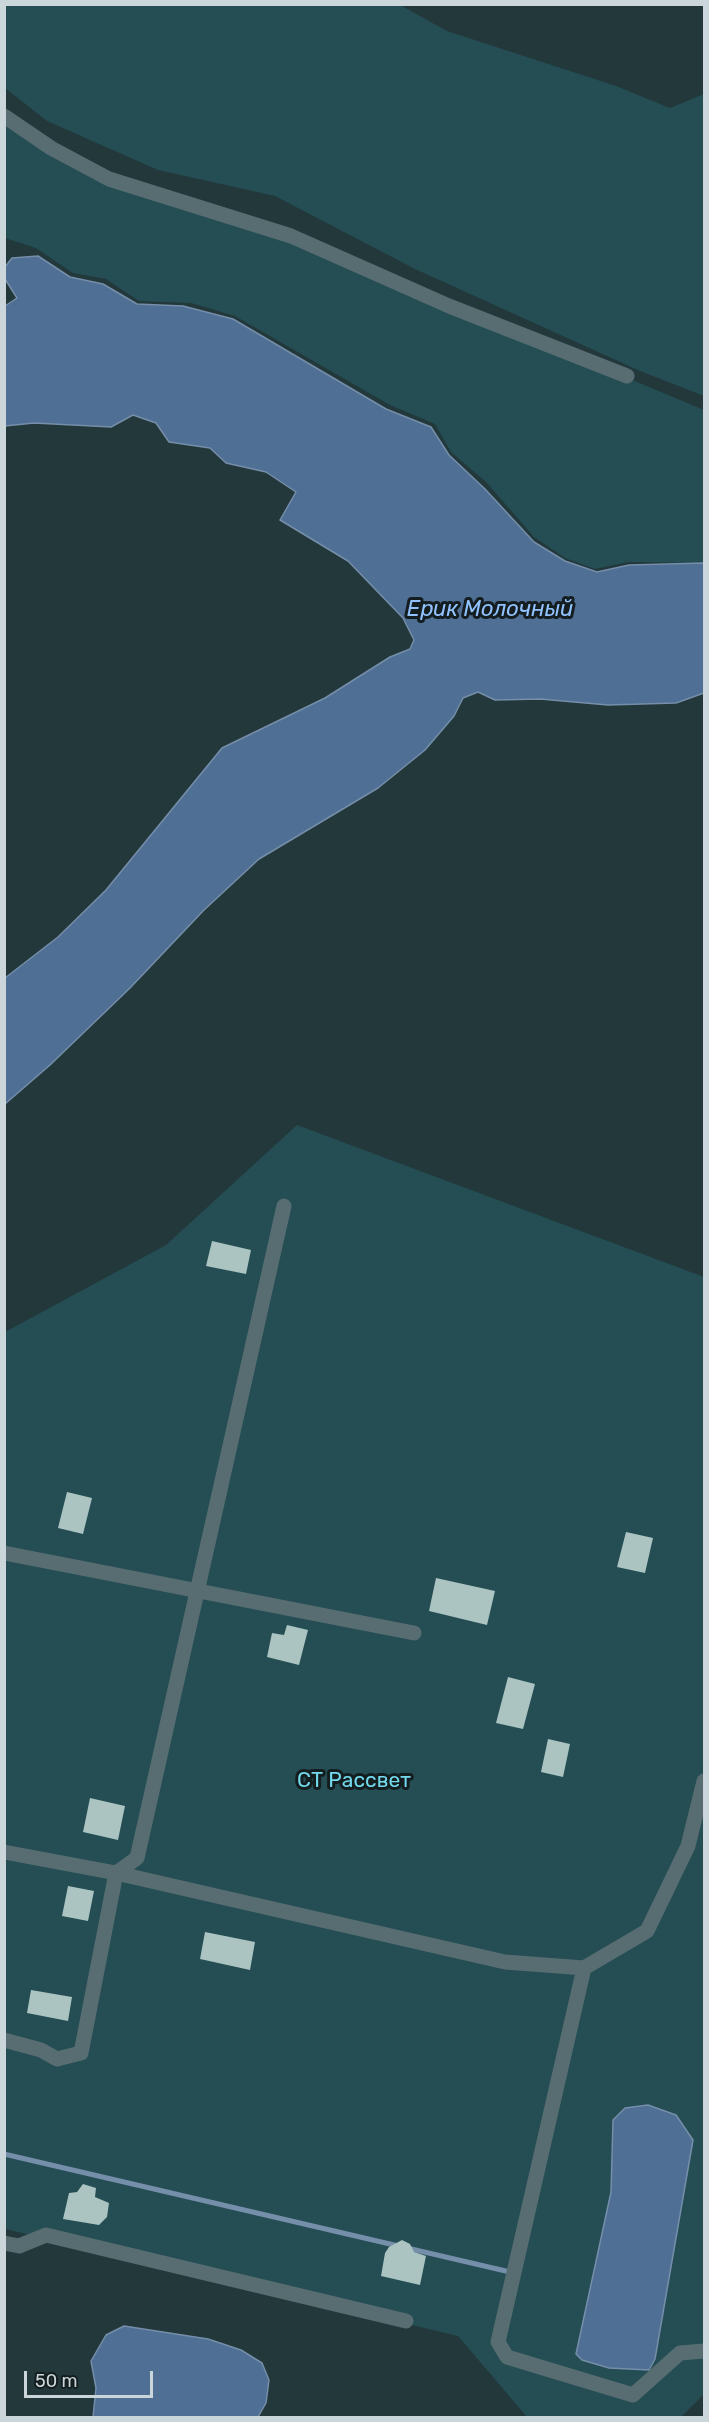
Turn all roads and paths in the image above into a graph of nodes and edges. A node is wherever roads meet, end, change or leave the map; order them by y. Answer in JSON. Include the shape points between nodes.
{"nodes":[{"id":1,"x":4,"y":116,"type":"edge"},
{"id":2,"x":627,"y":376,"type":"dead end"},
{"id":3,"x":284,"y":1206,"type":"dead end"},
{"id":4,"x":4,"y":1553,"type":"edge"},
{"id":5,"x":198,"y":1592,"type":"junction"},
{"id":6,"x":414,"y":1633,"type":"dead end"},
{"id":7,"x":705,"y":1781,"type":"edge"},
{"id":8,"x":4,"y":1852,"type":"edge"},
{"id":9,"x":116,"y":1873,"type":"junction"},
{"id":10,"x":584,"y":1968,"type":"junction"},
{"id":11,"x":4,"y":2040,"type":"edge"},
{"id":12,"x":4,"y":2243,"type":"edge"},
{"id":13,"x":406,"y":2321,"type":"dead end"},
{"id":14,"x":705,"y":2351,"type":"edge"}],
"edges":[{"from":1,"to":2,"type":"street","via":[[51,148],[109,179],[291,236],[449,306]]},
{"from":3,"to":5,"type":"street"},
{"from":4,"to":5,"type":"street"},
{"from":5,"to":6,"type":"street"},
{"from":5,"to":9,"type":"street","via":[[137,1858]]},
{"from":7,"to":10,"type":"street","via":[[688,1846],[646,1931]]},
{"from":8,"to":9,"type":"street"},
{"from":9,"to":10,"type":"street","via":[[505,1962]]},
{"from":9,"to":11,"type":"street","via":[[81,2053],[57,2059],[41,2050]]},
{"from":10,"to":14,"type":"street","via":[[498,2342],[507,2357],[633,2395],[680,2353]]},
{"from":12,"to":13,"type":"street","via":[[19,2246],[46,2235]]}]}
